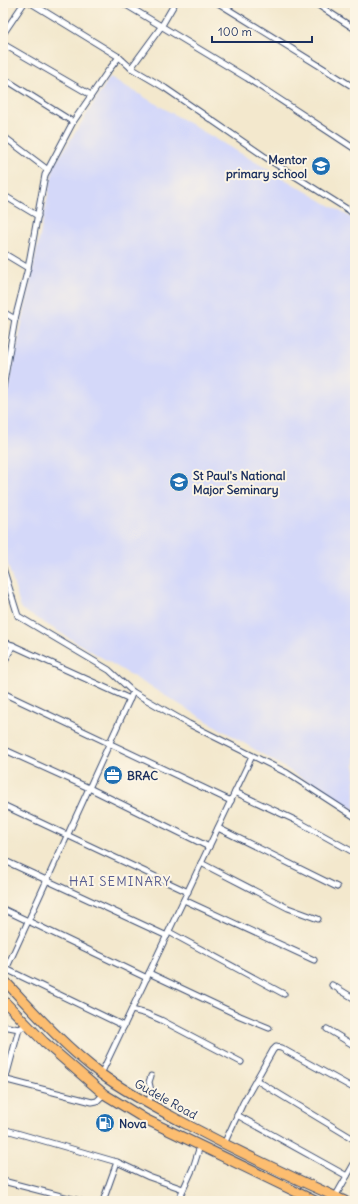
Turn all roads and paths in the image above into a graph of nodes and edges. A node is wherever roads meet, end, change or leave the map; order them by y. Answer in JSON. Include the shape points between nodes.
{"nodes":[{"id":1,"x":24,"y":3,"type":"edge"},
{"id":2,"x":31,"y":3,"type":"edge"},
{"id":3,"x":124,"y":3,"type":"edge"},
{"id":4,"x":175,"y":3,"type":"edge"},
{"id":5,"x":218,"y":3,"type":"edge"},
{"id":6,"x":315,"y":3,"type":"edge"},
{"id":7,"x":327,"y":3,"type":"edge"},
{"id":8,"x":323,"y":8,"type":"junction"},
{"id":9,"x":161,"y":27,"type":"junction"},
{"id":10,"x":355,"y":28,"type":"edge"},
{"id":11,"x":3,"y":34,"type":"edge"},
{"id":12,"x":3,"y":44,"type":"edge"},
{"id":13,"x":119,"y":57,"type":"junction"},
{"id":14,"x":131,"y":68,"type":"junction"},
{"id":15,"x":3,"y":78,"type":"edge"},
{"id":16,"x":355,"y":88,"type":"edge"},
{"id":17,"x":91,"y":95,"type":"junction"},
{"id":18,"x":73,"y":122,"type":"junction"},
{"id":19,"x":3,"y":136,"type":"edge"},
{"id":20,"x":355,"y":149,"type":"edge"},
{"id":21,"x":48,"y":170,"type":"junction"},
{"id":22,"x":3,"y":195,"type":"edge"},
{"id":23,"x":355,"y":205,"type":"edge"},
{"id":24,"x":353,"y":213,"type":"edge"},
{"id":25,"x":38,"y":216,"type":"junction"},
{"id":26,"x":3,"y":253,"type":"edge"},
{"id":27,"x":28,"y":268,"type":"junction"},
{"id":28,"x":3,"y":312,"type":"edge"},
{"id":29,"x":15,"y":319,"type":"junction"},
{"id":30,"x":4,"y":370,"type":"edge"},
{"id":31,"x":3,"y":388,"type":"edge"},
{"id":32,"x":3,"y":568,"type":"edge"},
{"id":33,"x":5,"y":584,"type":"edge"},
{"id":34,"x":3,"y":640,"type":"edge"},
{"id":35,"x":13,"y":645,"type":"junction"},
{"id":36,"x":3,"y":665,"type":"edge"},
{"id":37,"x":133,"y":692,"type":"junction"},
{"id":38,"x":3,"y":693,"type":"edge"},
{"id":39,"x":130,"y":699,"type":"junction"},
{"id":40,"x":109,"y":744,"type":"junction"},
{"id":41,"x":3,"y":749,"type":"edge"},
{"id":42,"x":252,"y":756,"type":"junction"},
{"id":43,"x":89,"y":788,"type":"junction"},
{"id":44,"x":235,"y":792,"type":"junction"},
{"id":45,"x":231,"y":801,"type":"junction"},
{"id":46,"x":3,"y":806,"type":"edge"},
{"id":47,"x":355,"y":817,"type":"edge"},
{"id":48,"x":218,"y":828,"type":"junction"},
{"id":49,"x":67,"y":836,"type":"junction"},
{"id":50,"x":209,"y":847,"type":"junction"},
{"id":51,"x":355,"y":853,"type":"edge"},
{"id":52,"x":3,"y":860,"type":"edge"},
{"id":53,"x":201,"y":863,"type":"junction"},
{"id":54,"x":47,"y":880,"type":"junction"},
{"id":55,"x":337,"y":887,"type":"dead end"},
{"id":56,"x":188,"y":892,"type":"junction"},
{"id":57,"x":184,"y":900,"type":"junction"},
{"id":58,"x":3,"y":909,"type":"edge"},
{"id":59,"x":318,"y":919,"type":"dead end"},
{"id":60,"x":28,"y":921,"type":"junction"},
{"id":61,"x":168,"y":934,"type":"junction"},
{"id":62,"x":314,"y":960,"type":"dead end"},
{"id":63,"x":6,"y":969,"type":"junction"},
{"id":64,"x":148,"y":975,"type":"junction"},
{"id":65,"x":3,"y":976,"type":"edge"},
{"id":66,"x":3,"y":979,"type":"edge"},
{"id":67,"x":332,"y":985,"type":"dead end"},
{"id":68,"x":284,"y":994,"type":"dead end"},
{"id":69,"x":355,"y":999,"type":"edge"},
{"id":70,"x":3,"y":1000,"type":"edge"},
{"id":71,"x":132,"y":1010,"type":"junction"},
{"id":72,"x":3,"y":1026,"type":"edge"},
{"id":73,"x":124,"y":1026,"type":"junction"},
{"id":74,"x":23,"y":1027,"type":"junction"},
{"id":75,"x":269,"y":1028,"type":"dead end"},
{"id":76,"x":327,"y":1029,"type":"dead end"},
{"id":77,"x":355,"y":1046,"type":"edge"},
{"id":78,"x":240,"y":1062,"type":"dead end"},
{"id":79,"x":101,"y":1074,"type":"junction"},
{"id":80,"x":151,"y":1076,"type":"dead end"},
{"id":81,"x":4,"y":1080,"type":"edge"},
{"id":82,"x":256,"y":1080,"type":"junction"},
{"id":83,"x":3,"y":1088,"type":"edge"},
{"id":84,"x":355,"y":1089,"type":"edge"},
{"id":85,"x":104,"y":1094,"type":"junction"},
{"id":86,"x":149,"y":1104,"type":"junction"},
{"id":87,"x":237,"y":1115,"type":"junction"},
{"id":88,"x":195,"y":1129,"type":"junction"},
{"id":89,"x":3,"y":1130,"type":"edge"},
{"id":90,"x":189,"y":1140,"type":"junction"},
{"id":91,"x":355,"y":1140,"type":"edge"},
{"id":92,"x":224,"y":1144,"type":"junction"},
{"id":93,"x":200,"y":1146,"type":"junction"},
{"id":94,"x":117,"y":1162,"type":"junction"},
{"id":95,"x":355,"y":1162,"type":"edge"},
{"id":96,"x":347,"y":1176,"type":"junction"},
{"id":97,"x":3,"y":1181,"type":"edge"},
{"id":98,"x":183,"y":1189,"type":"junction"},
{"id":99,"x":335,"y":1197,"type":"junction"},
{"id":100,"x":80,"y":1201,"type":"edge"},
{"id":101,"x":103,"y":1201,"type":"edge"},
{"id":102,"x":178,"y":1201,"type":"edge"},
{"id":103,"x":315,"y":1201,"type":"edge"},
{"id":104,"x":345,"y":1201,"type":"edge"}],
"edges":[{"from":1,"to":11,"type":"street"},
{"from":2,"to":13,"type":"street"},
{"from":3,"to":9,"type":"street"},
{"from":4,"to":9,"type":"street"},
{"from":5,"to":16,"type":"street"},
{"from":6,"to":8,"type":"street"},
{"from":7,"to":8,"type":"street"},
{"from":8,"to":10,"type":"street"},
{"from":9,"to":14,"type":"street"},
{"from":9,"to":20,"type":"street","via":[[247,78]]},
{"from":12,"to":17,"type":"street"},
{"from":13,"to":14,"type":"street"},
{"from":13,"to":17,"type":"street"},
{"from":14,"to":24,"type":"street"},
{"from":15,"to":18,"type":"street"},
{"from":17,"to":18,"type":"street"},
{"from":18,"to":21,"type":"street"},
{"from":19,"to":21,"type":"street"},
{"from":21,"to":25,"type":"street"},
{"from":22,"to":25,"type":"street"},
{"from":23,"to":24,"type":"street"},
{"from":25,"to":27,"type":"street"},
{"from":26,"to":27,"type":"street"},
{"from":27,"to":29,"type":"street"},
{"from":28,"to":29,"type":"street"},
{"from":29,"to":30,"type":"street"},
{"from":30,"to":31,"type":"street"},
{"from":32,"to":33,"type":"street"},
{"from":33,"to":37,"type":"street","via":[[18,616],[110,670]]},
{"from":34,"to":35,"type":"street"},
{"from":35,"to":36,"type":"street"},
{"from":35,"to":39,"type":"street"},
{"from":37,"to":39,"type":"street"},
{"from":37,"to":42,"type":"street"},
{"from":38,"to":40,"type":"street"},
{"from":39,"to":40,"type":"street"},
{"from":40,"to":43,"type":"street"},
{"from":40,"to":45,"type":"street"},
{"from":41,"to":43,"type":"street"},
{"from":42,"to":44,"type":"street"},
{"from":42,"to":47,"type":"street","via":[[287,773]]},
{"from":43,"to":49,"type":"street"},
{"from":43,"to":50,"type":"street"},
{"from":44,"to":45,"type":"street"},
{"from":44,"to":51,"type":"street","via":[[297,821]]},
{"from":45,"to":48,"type":"street"},
{"from":46,"to":49,"type":"street"},
{"from":48,"to":50,"type":"street"},
{"from":48,"to":55,"type":"street"},
{"from":49,"to":54,"type":"street"},
{"from":49,"to":56,"type":"street"},
{"from":50,"to":53,"type":"street"},
{"from":52,"to":54,"type":"street"},
{"from":53,"to":56,"type":"street"},
{"from":53,"to":59,"type":"street","via":[[288,908]]},
{"from":54,"to":60,"type":"street"},
{"from":54,"to":61,"type":"street"},
{"from":56,"to":57,"type":"street"},
{"from":57,"to":61,"type":"street"},
{"from":57,"to":62,"type":"street"},
{"from":58,"to":60,"type":"street"},
{"from":60,"to":63,"type":"street"},
{"from":60,"to":64,"type":"street"},
{"from":61,"to":64,"type":"street"},
{"from":61,"to":68,"type":"street"},
{"from":63,"to":65,"type":"street"},
{"from":63,"to":73,"type":"street"},
{"from":64,"to":71,"type":"street"},
{"from":64,"to":75,"type":"street"},
{"from":66,"to":79,"type":"highway","name":"Gudele Road","via":[[54,1033]]},
{"from":67,"to":69,"type":"street"},
{"from":70,"to":74,"type":"highway","name":"Gudele Road"},
{"from":71,"to":73,"type":"street"},
{"from":71,"to":78,"type":"street","via":[[161,1020]]},
{"from":72,"to":74,"type":"street"},
{"from":73,"to":79,"type":"street"},
{"from":74,"to":81,"type":"street"},
{"from":74,"to":85,"type":"highway","name":"Gudele Road"},
{"from":76,"to":77,"type":"street"},
{"from":79,"to":86,"type":"highway","name":"Gudele Road"},
{"from":80,"to":86,"type":"street"},
{"from":81,"to":83,"type":"street"},
{"from":81,"to":85,"type":"street","via":[[92,1102]]},
{"from":82,"to":84,"type":"street","via":[[273,1050],[279,1047]]},
{"from":82,"to":87,"type":"street"},
{"from":82,"to":91,"type":"street"},
{"from":85,"to":90,"type":"highway","name":"Gudele Road","via":[[145,1119]]},
{"from":86,"to":88,"type":"highway","name":"Gudele Road"},
{"from":87,"to":92,"type":"street"},
{"from":87,"to":96,"type":"street"},
{"from":88,"to":90,"type":"highway"},
{"from":88,"to":92,"type":"highway","name":"Gudele Road"},
{"from":89,"to":94,"type":"street"},
{"from":90,"to":93,"type":"highway","name":"Gudele Road"},
{"from":92,"to":99,"type":"highway","name":"Gudele Road"},
{"from":93,"to":98,"type":"street"},
{"from":93,"to":103,"type":"highway","name":"Gudele Road"},
{"from":94,"to":98,"type":"street"},
{"from":94,"to":101,"type":"street"},
{"from":95,"to":96,"type":"street"},
{"from":96,"to":99,"type":"street"},
{"from":97,"to":100,"type":"street"},
{"from":98,"to":102,"type":"street"},
{"from":99,"to":104,"type":"highway","name":"Gudele Road"}]}
